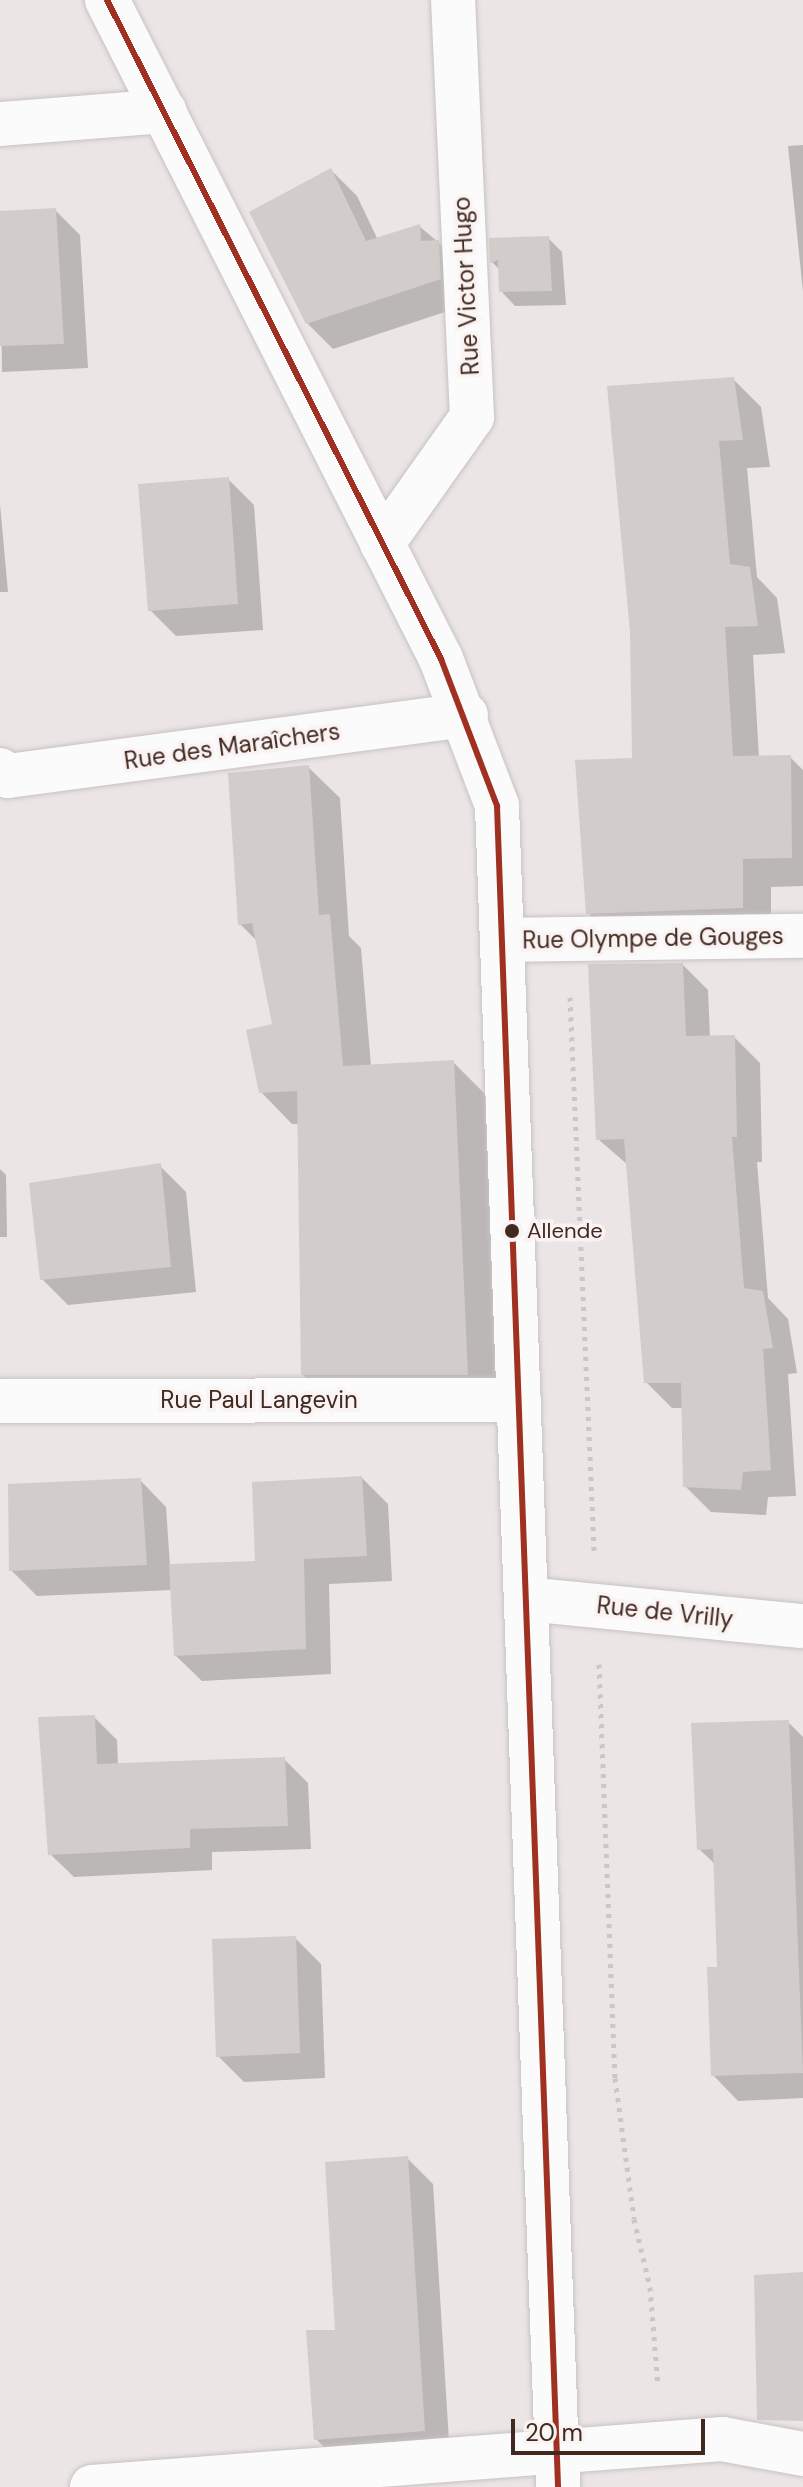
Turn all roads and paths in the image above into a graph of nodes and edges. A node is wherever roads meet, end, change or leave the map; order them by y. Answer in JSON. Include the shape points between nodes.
{"nodes":[{"id":1,"x":107,"y":0,"type":"edge"},
{"id":2,"x":453,"y":0,"type":"edge"},
{"id":3,"x":164,"y":111,"type":"junction"},
{"id":4,"x":0,"y":124,"type":"edge"},
{"id":5,"x":382,"y":544,"type":"junction"},
{"id":6,"x":466,"y":715,"type":"junction"},
{"id":7,"x":0,"y":770,"type":"edge"},
{"id":8,"x":803,"y":936,"type":"edge"},
{"id":9,"x":502,"y":940,"type":"junction"},
{"id":10,"x":519,"y":1400,"type":"junction"},
{"id":11,"x":0,"y":1401,"type":"edge"},
{"id":12,"x":526,"y":1599,"type":"junction"},
{"id":13,"x":803,"y":1626,"type":"edge"},
{"id":14,"x":803,"y":2454,"type":"edge"},
{"id":15,"x":558,"y":2469,"type":"edge"},
{"id":16,"x":92,"y":2487,"type":"edge"}],
"edges":[{"from":1,"to":3,"type":"street"},
{"from":2,"to":5,"type":"street","name":"Rue Victor Hugo","via":[[472,417]]},
{"from":3,"to":4,"type":"street"},
{"from":3,"to":5,"type":"street"},
{"from":5,"to":6,"type":"street"},
{"from":6,"to":7,"type":"street","name":"Rue des Maraîchers","via":[[8,776]]},
{"from":6,"to":9,"type":"street","via":[[497,806]]},
{"from":8,"to":9,"type":"street","name":"Rue Olympe de Gouges"},
{"from":9,"to":10,"type":"street"},
{"from":10,"to":11,"type":"street","name":"Rue Paul Langevin"},
{"from":10,"to":12,"type":"street"},
{"from":12,"to":13,"type":"street","name":"Rue de Vrilly"},
{"from":12,"to":15,"type":"street"},
{"from":14,"to":15,"type":"street","via":[[722,2439]]},
{"from":15,"to":16,"type":"street"}]}
